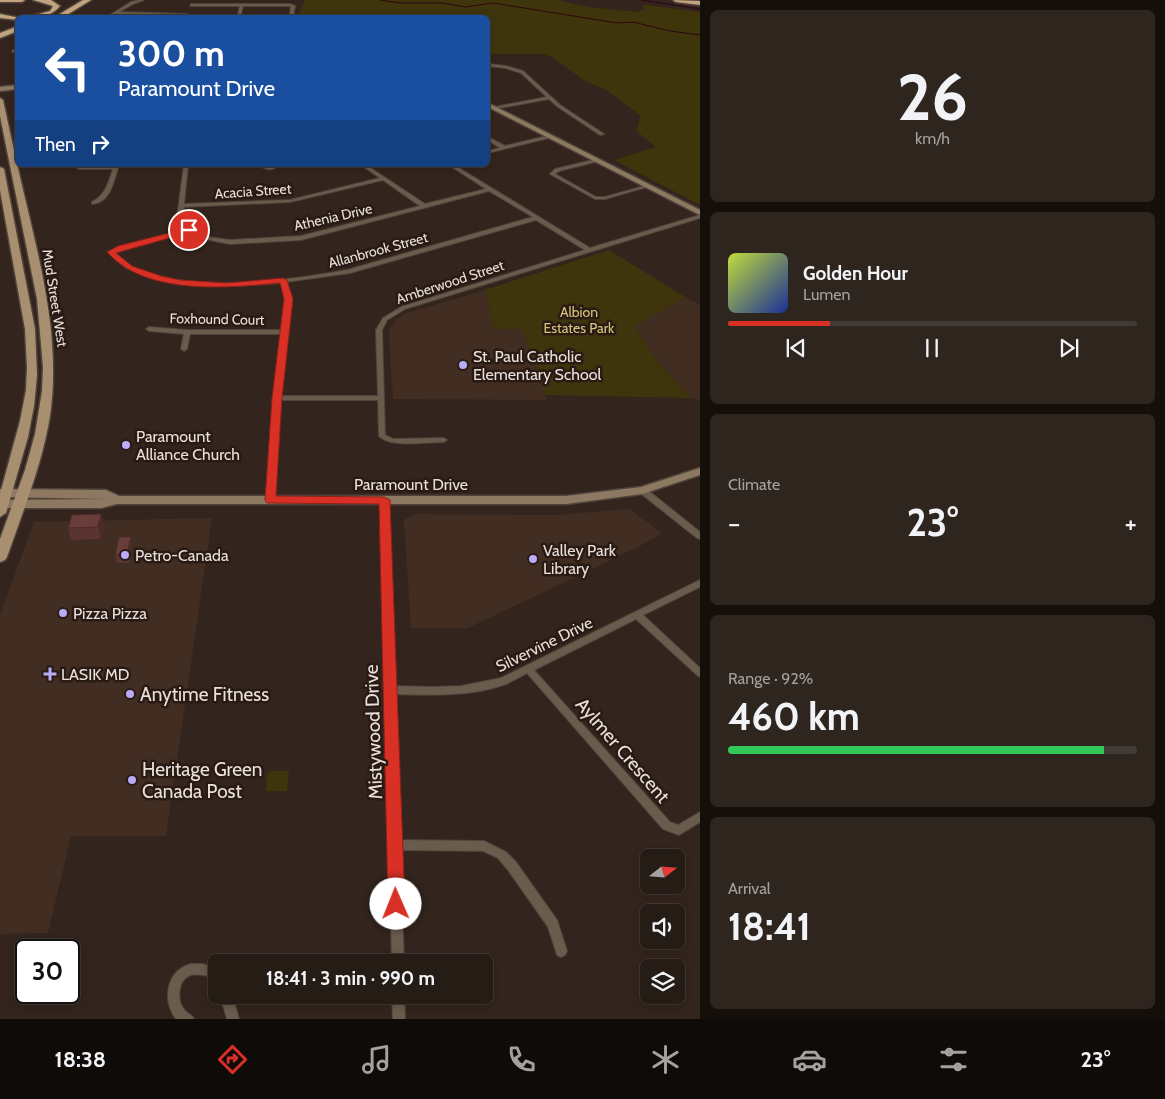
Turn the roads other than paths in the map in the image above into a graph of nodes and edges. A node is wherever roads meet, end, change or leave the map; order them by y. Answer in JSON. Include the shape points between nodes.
{"nodes":[{"id":1,"x":0,"y":0,"type":"edge"},
{"id":2,"x":6,"y":0,"type":"edge"},
{"id":3,"x":22,"y":0,"type":"edge"},
{"id":4,"x":36,"y":0,"type":"edge"},
{"id":5,"x":88,"y":0,"type":"edge"},
{"id":6,"x":142,"y":0,"type":"edge"},
{"id":7,"x":194,"y":0,"type":"edge"},
{"id":8,"x":676,"y":0,"type":"edge"},
{"id":9,"x":700,"y":3,"type":"edge"},
{"id":10,"x":191,"y":5,"type":"junction"},
{"id":11,"x":242,"y":5,"type":"junction"},
{"id":12,"x":117,"y":13,"type":"junction"},
{"id":13,"x":40,"y":15,"type":"edge"},
{"id":14,"x":61,"y":15,"type":"edge"},
{"id":15,"x":113,"y":15,"type":"edge"},
{"id":16,"x":163,"y":15,"type":"edge"},
{"id":17,"x":186,"y":15,"type":"edge"},
{"id":18,"x":239,"y":15,"type":"edge"},
{"id":19,"x":292,"y":15,"type":"edge"},
{"id":20,"x":0,"y":16,"type":"edge"},
{"id":21,"x":15,"y":18,"type":"edge"},
{"id":22,"x":15,"y":29,"type":"edge"},
{"id":23,"x":0,"y":36,"type":"edge"},
{"id":24,"x":490,"y":65,"type":"edge"},
{"id":25,"x":15,"y":86,"type":"edge"},
{"id":26,"x":0,"y":88,"type":"edge"},
{"id":27,"x":550,"y":98,"type":"junction"},
{"id":28,"x":0,"y":100,"type":"edge"},
{"id":29,"x":490,"y":106,"type":"edge"},
{"id":30,"x":495,"y":108,"type":"junction"},
{"id":31,"x":602,"y":134,"type":"dead end"},
{"id":32,"x":551,"y":136,"type":"junction"},
{"id":33,"x":490,"y":139,"type":"edge"},
{"id":34,"x":504,"y":148,"type":"junction"},
{"id":35,"x":490,"y":152,"type":"edge"},
{"id":36,"x":597,"y":160,"type":"junction"},
{"id":37,"x":77,"y":167,"type":"edge"},
{"id":38,"x":116,"y":167,"type":"edge"},
{"id":39,"x":186,"y":167,"type":"edge"},
{"id":40,"x":265,"y":167,"type":"edge"},
{"id":41,"x":366,"y":167,"type":"edge"},
{"id":42,"x":453,"y":167,"type":"edge"},
{"id":43,"x":273,"y":168,"type":"dead end"},
{"id":44,"x":0,"y":169,"type":"edge"},
{"id":45,"x":383,"y":178,"type":"junction"},
{"id":46,"x":648,"y":186,"type":"junction"},
{"id":47,"x":490,"y":189,"type":"junction"},
{"id":48,"x":94,"y":203,"type":"dead end"},
{"id":49,"x":181,"y":206,"type":"junction"},
{"id":50,"x":424,"y":206,"type":"junction"},
{"id":51,"x":700,"y":215,"type":"edge"},
{"id":52,"x":536,"y":218,"type":"junction"},
{"id":53,"x":189,"y":230,"type":"junction"},
{"id":54,"x":590,"y":250,"type":"junction"},
{"id":55,"x":283,"y":280,"type":"junction"},
{"id":56,"x":149,"y":329,"type":"dead end"},
{"id":57,"x":187,"y":332,"type":"junction"},
{"id":58,"x":284,"y":332,"type":"junction"},
{"id":59,"x":184,"y":349,"type":"dead end"},
{"id":60,"x":277,"y":398,"type":"junction"},
{"id":61,"x":381,"y":398,"type":"junction"},
{"id":62,"x":444,"y":440,"type":"dead end"},
{"id":63,"x":700,"y":470,"type":"edge"},
{"id":64,"x":642,"y":490,"type":"junction"},
{"id":65,"x":20,"y":498,"type":"junction"},
{"id":66,"x":271,"y":500,"type":"junction"},
{"id":67,"x":384,"y":500,"type":"junction"},
{"id":68,"x":2,"y":501,"type":"edge"},
{"id":69,"x":700,"y":536,"type":"edge"},
{"id":70,"x":0,"y":557,"type":"edge"},
{"id":71,"x":700,"y":583,"type":"edge"},
{"id":72,"x":637,"y":615,"type":"junction"},
{"id":73,"x":528,"y":669,"type":"junction"},
{"id":74,"x":700,"y":673,"type":"edge"},
{"id":75,"x":391,"y":690,"type":"junction"},
{"id":76,"x":700,"y":817,"type":"edge"},
{"id":77,"x":395,"y":845,"type":"junction"},
{"id":78,"x":561,"y":951,"type":"dead end"},
{"id":79,"x":398,"y":954,"type":"edge"},
{"id":80,"x":208,"y":970,"type":"edge"},
{"id":81,"x":228,"y":1004,"type":"edge"},
{"id":82,"x":398,"y":1004,"type":"edge"},
{"id":83,"x":188,"y":1019,"type":"edge"},
{"id":84,"x":232,"y":1019,"type":"edge"},
{"id":85,"x":399,"y":1019,"type":"edge"}],
"edges":[{"from":1,"to":2,"type":"highway"},
{"from":2,"to":3,"type":"highway"},
{"from":4,"to":13,"type":"highway","via":[[58,6],[52,12]]},
{"from":5,"to":14,"type":"highway"},
{"from":6,"to":12,"type":"street"},
{"from":7,"to":10,"type":"street"},
{"from":8,"to":9,"type":"highway"},
{"from":10,"to":11,"type":"street"},
{"from":10,"to":17,"type":"street"},
{"from":11,"to":18,"type":"street"},
{"from":11,"to":19,"type":"street","via":[[290,5],[293,7]]},
{"from":12,"to":15,"type":"street"},
{"from":12,"to":16,"type":"street"},
{"from":20,"to":21,"type":"highway"},
{"from":22,"to":23,"type":"highway"},
{"from":24,"to":27,"type":"street","via":[[522,72]]},
{"from":25,"to":26,"type":"street"},
{"from":27,"to":30,"type":"street"},
{"from":27,"to":31,"type":"street"},
{"from":28,"to":65,"type":"main road","name":"Mud Street West","via":[[38,277],[49,349],[44,418]]},
{"from":29,"to":30,"type":"street"},
{"from":30,"to":32,"type":"street"},
{"from":32,"to":34,"type":"street"},
{"from":32,"to":36,"type":"street"},
{"from":33,"to":34,"type":"street"},
{"from":34,"to":35,"type":"street"},
{"from":36,"to":46,"type":"street"},
{"from":36,"to":46,"type":"street","via":[[552,174],[594,198]]},
{"from":37,"to":38,"type":"street"},
{"from":38,"to":48,"type":"street","via":[[108,195]]},
{"from":39,"to":49,"type":"street"},
{"from":40,"to":43,"type":"street"},
{"from":41,"to":45,"type":"street"},
{"from":42,"to":47,"type":"street"},
{"from":44,"to":68,"type":"main road","name":"Mud Street West","via":[[30,329],[31,356],[28,410],[21,444]]},
{"from":45,"to":49,"type":"street","name":"Acacia Street","via":[[290,201]]},
{"from":45,"to":50,"type":"street"},
{"from":46,"to":51,"type":"street"},
{"from":47,"to":50,"type":"street","name":"Athenia Drive"},
{"from":47,"to":52,"type":"street"},
{"from":49,"to":53,"type":"street","via":[[180,218]]},
{"from":50,"to":53,"type":"street","name":"Athenia Drive","via":[[301,238],[230,242],[206,238]]},
{"from":51,"to":54,"type":"street","name":"Amberwood Street"},
{"from":52,"to":54,"type":"street"},
{"from":52,"to":55,"type":"street","name":"Allanbrook Street","via":[[348,272]]},
{"from":53,"to":55,"type":"street","name":"Allanbrook Street","via":[[111,252],[129,268],[180,282],[227,285]]},
{"from":54,"to":61,"type":"street","name":"Amberwood Street","via":[[403,308],[389,316],[379,330]]},
{"from":55,"to":58,"type":"street","via":[[288,299]]},
{"from":56,"to":57,"type":"street","name":"Foxhound Court"},
{"from":57,"to":58,"type":"street","name":"Foxhound Court"},
{"from":57,"to":59,"type":"street"},
{"from":58,"to":60,"type":"street"},
{"from":60,"to":61,"type":"street"},
{"from":60,"to":66,"type":"street"},
{"from":61,"to":62,"type":"street","name":"Amberwood Street","via":[[382,436],[386,439]]},
{"from":63,"to":64,"type":"street","name":"Paramount Drive"},
{"from":64,"to":67,"type":"street","name":"Paramount Drive","via":[[566,500]]},
{"from":64,"to":69,"type":"street"},
{"from":65,"to":66,"type":"street","name":"Paramount Drive","via":[[101,504],[117,500]]},
{"from":65,"to":68,"type":"street","name":"Paramount Drive"},
{"from":65,"to":70,"type":"main road","name":"Mud Street West"},
{"from":66,"to":67,"type":"street","name":"Paramount Drive"},
{"from":67,"to":75,"type":"street","name":"Mistywood Drive"},
{"from":71,"to":72,"type":"street","name":"Silvervine Drive"},
{"from":72,"to":73,"type":"street","name":"Silvervine Drive"},
{"from":72,"to":74,"type":"street"},
{"from":73,"to":75,"type":"street","name":"Silvervine Drive","via":[[486,687],[457,691]]},
{"from":73,"to":76,"type":"street","name":"Aylmer Crescent","via":[[667,826],[679,830]]},
{"from":75,"to":77,"type":"street","name":"Mistywood Drive"},
{"from":77,"to":78,"type":"street","via":[[484,846],[494,849],[512,866],[553,924]]},
{"from":77,"to":79,"type":"street","name":"Mistywood Drive"},
{"from":80,"to":83,"type":"street","via":[[184,972],[178,979],[174,1004],[179,1014]]},
{"from":81,"to":84,"type":"street"},
{"from":82,"to":85,"type":"street"}]}
